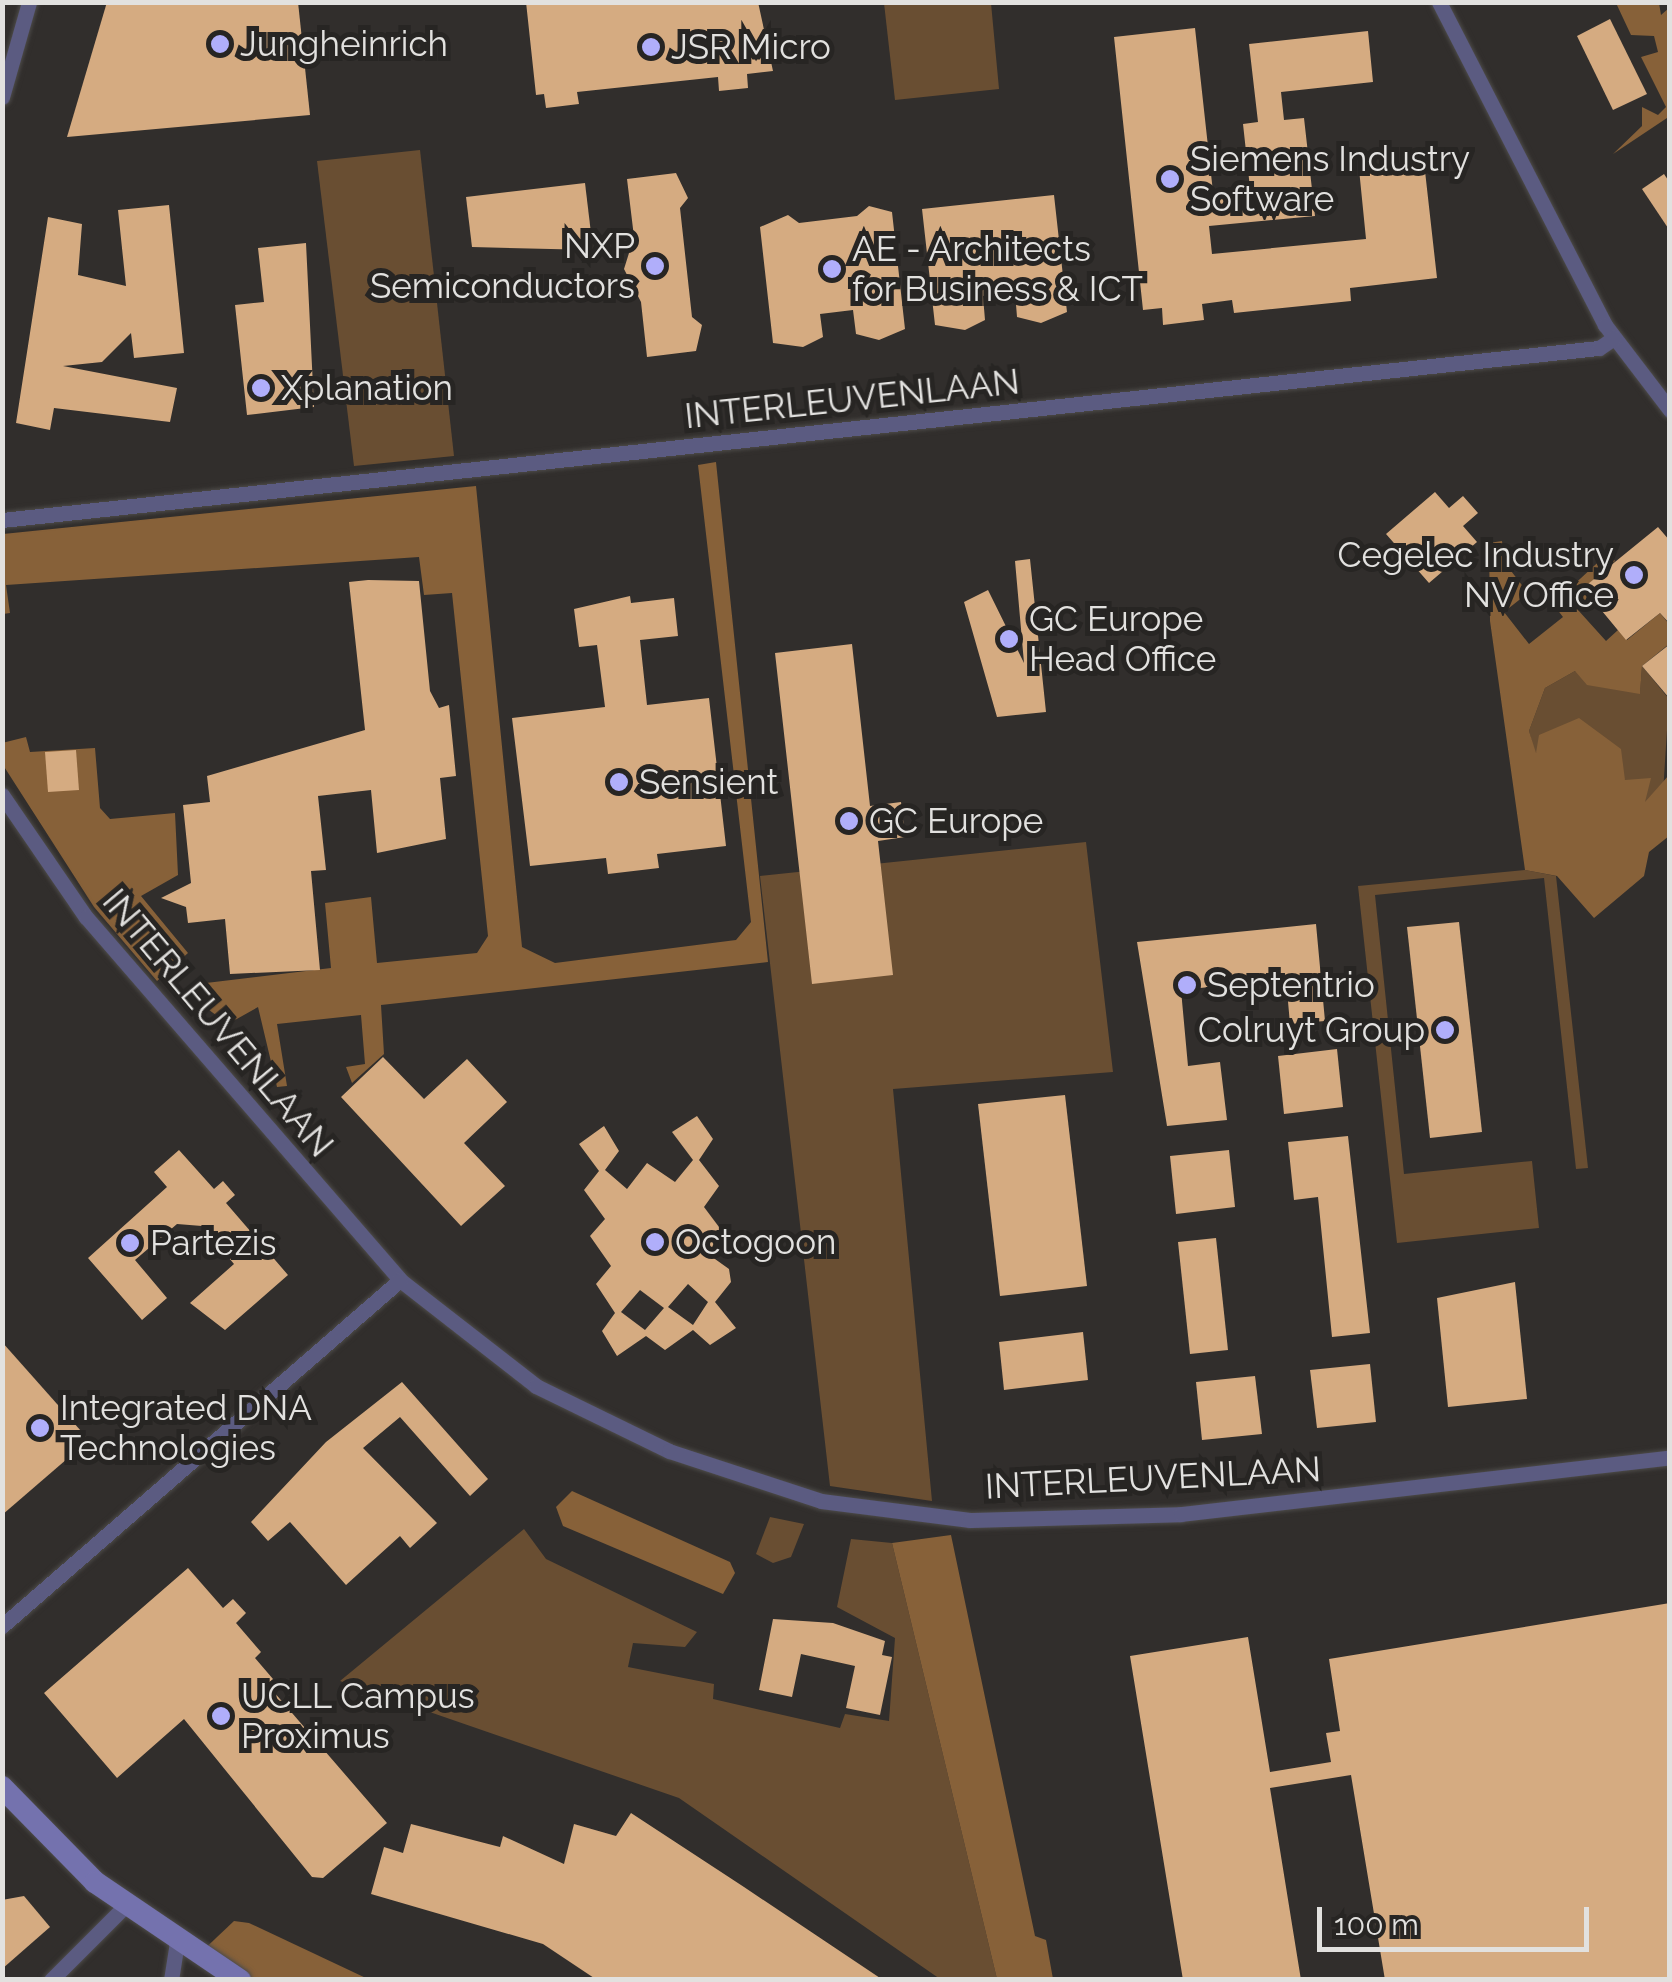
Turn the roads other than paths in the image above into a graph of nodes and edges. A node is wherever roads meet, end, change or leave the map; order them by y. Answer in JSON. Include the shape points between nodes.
{"nodes":[{"id":1,"x":29,"y":2,"type":"edge"},
{"id":2,"x":1439,"y":2,"type":"edge"},
{"id":3,"x":2,"y":97,"type":"edge"},
{"id":4,"x":1614,"y":338,"type":"junction"},
{"id":5,"x":1670,"y":410,"type":"edge"},
{"id":6,"x":2,"y":520,"type":"edge"},
{"id":7,"x":2,"y":794,"type":"edge"},
{"id":8,"x":400,"y":1280,"type":"junction"},
{"id":9,"x":1670,"y":1457,"type":"edge"},
{"id":10,"x":2,"y":1626,"type":"edge"},
{"id":11,"x":2,"y":1787,"type":"edge"},
{"id":12,"x":125,"y":1906,"type":"junction"},
{"id":13,"x":177,"y":1944,"type":"junction"},
{"id":14,"x":51,"y":1980,"type":"edge"},
{"id":15,"x":171,"y":1980,"type":"edge"},
{"id":16,"x":240,"y":1980,"type":"edge"}],
"edges":[{"from":1,"to":3,"type":"street"},
{"from":2,"to":4,"type":"street"},
{"from":4,"to":5,"type":"street"},
{"from":4,"to":6,"type":"street","name":"INTERLEUVENLAAN","via":[[1598,348]]},
{"from":7,"to":8,"type":"street","name":"INTERLEUVENLAAN","via":[[86,916]]},
{"from":8,"to":9,"type":"street","name":"INTERLEUVENLAAN","via":[[580,1413],[821,1501],[970,1520],[1181,1514]]},
{"from":8,"to":10,"type":"street"},
{"from":11,"to":12,"type":"street"},
{"from":12,"to":13,"type":"street"},
{"from":12,"to":14,"type":"street"},
{"from":13,"to":15,"type":"street"},
{"from":13,"to":16,"type":"street"}]}
